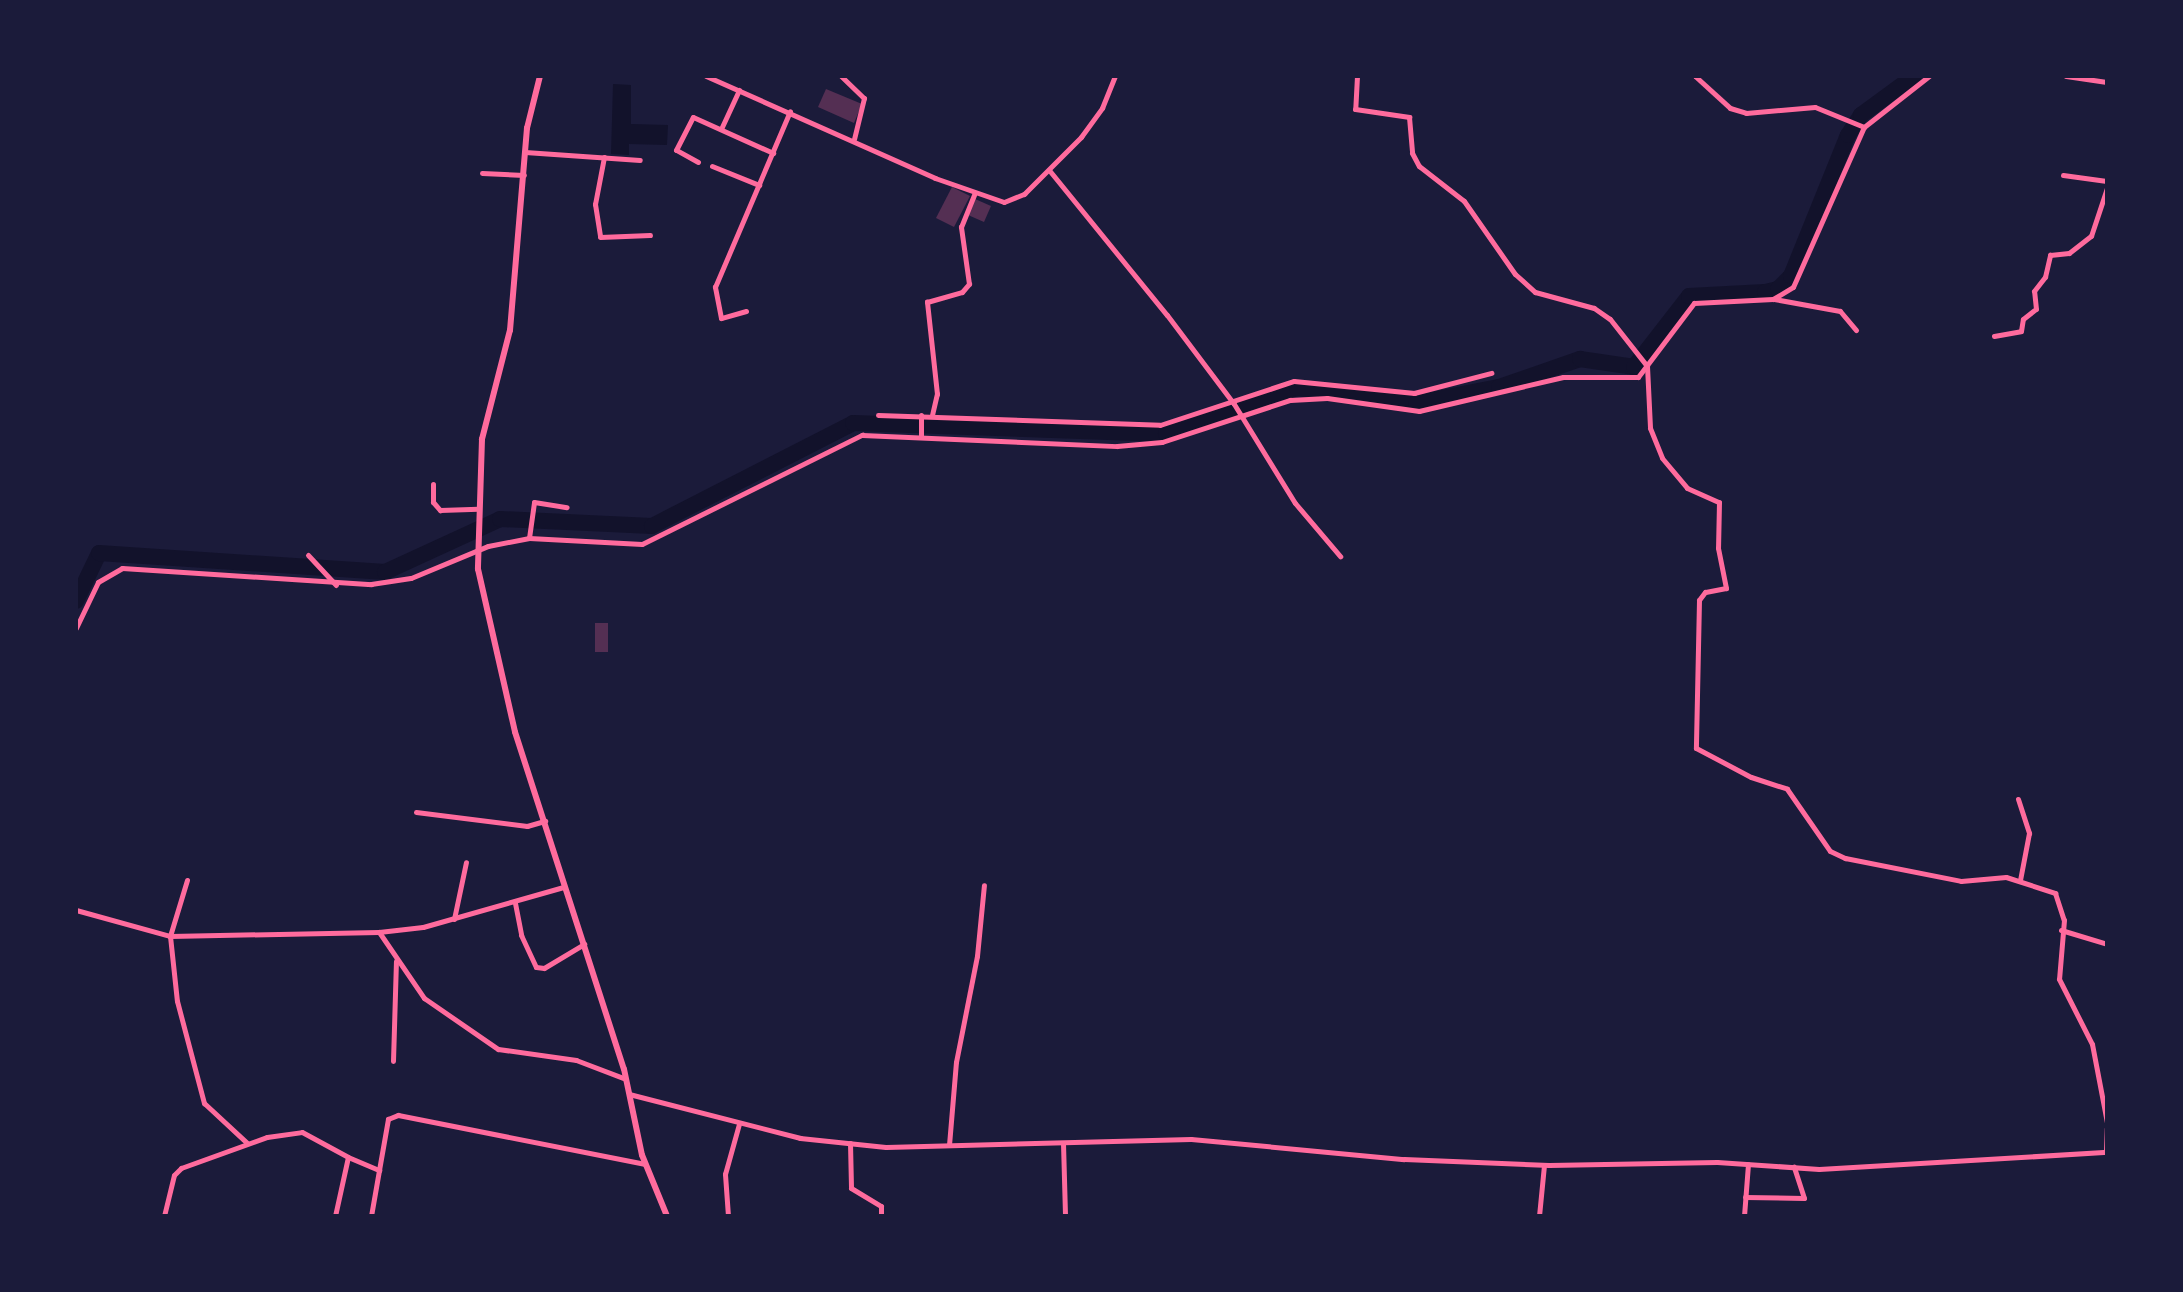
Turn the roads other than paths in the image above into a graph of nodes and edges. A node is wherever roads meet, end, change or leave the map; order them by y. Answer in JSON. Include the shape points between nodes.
{"nodes":[{"id":1,"x":540,"y":76,"type":"edge"},
{"id":2,"x":706,"y":76,"type":"edge"},
{"id":3,"x":841,"y":76,"type":"edge"},
{"id":4,"x":1115,"y":76,"type":"edge"},
{"id":5,"x":1357,"y":76,"type":"edge"},
{"id":6,"x":1695,"y":76,"type":"edge"},
{"id":7,"x":1929,"y":76,"type":"edge"},
{"id":8,"x":2066,"y":76,"type":"edge"},
{"id":9,"x":2107,"y":82,"type":"edge"},
{"id":10,"x":739,"y":90,"type":"junction"},
{"id":11,"x":790,"y":111,"type":"junction"},
{"id":12,"x":1863,"y":126,"type":"junction"},
{"id":13,"x":721,"y":129,"type":"junction"},
{"id":14,"x":854,"y":139,"type":"junction"},
{"id":15,"x":525,"y":152,"type":"junction"},
{"id":16,"x":773,"y":153,"type":"junction"},
{"id":17,"x":604,"y":157,"type":"junction"},
{"id":18,"x":640,"y":160,"type":"dead end"},
{"id":19,"x":698,"y":162,"type":"dead end"},
{"id":20,"x":712,"y":166,"type":"dead end"},
{"id":21,"x":1049,"y":170,"type":"junction"},
{"id":22,"x":482,"y":173,"type":"dead end"},
{"id":23,"x":524,"y":175,"type":"junction"},
{"id":24,"x":2063,"y":175,"type":"dead end"},
{"id":25,"x":2107,"y":181,"type":"edge"},
{"id":26,"x":759,"y":185,"type":"junction"},
{"id":27,"x":2107,"y":188,"type":"edge"},
{"id":28,"x":975,"y":193,"type":"junction"},
{"id":29,"x":650,"y":235,"type":"dead end"},
{"id":30,"x":1773,"y":299,"type":"junction"},
{"id":31,"x":746,"y":311,"type":"dead end"},
{"id":32,"x":1856,"y":330,"type":"dead end"},
{"id":33,"x":1994,"y":336,"type":"dead end"},
{"id":34,"x":1647,"y":367,"type":"junction"},
{"id":35,"x":1491,"y":373,"type":"dead end"},
{"id":36,"x":1233,"y":402,"type":"junction"},
{"id":37,"x":878,"y":415,"type":"dead end"},
{"id":38,"x":932,"y":415,"type":"junction"},
{"id":39,"x":921,"y":416,"type":"junction"},
{"id":40,"x":1242,"y":417,"type":"junction"},
{"id":41,"x":921,"y":433,"type":"junction"},
{"id":42,"x":433,"y":484,"type":"dead end"},
{"id":43,"x":567,"y":507,"type":"dead end"},
{"id":44,"x":478,"y":512,"type":"junction"},
{"id":45,"x":529,"y":538,"type":"junction"},
{"id":46,"x":478,"y":551,"type":"junction"},
{"id":47,"x":308,"y":555,"type":"dead end"},
{"id":48,"x":1340,"y":556,"type":"dead end"},
{"id":49,"x":337,"y":586,"type":"junction"},
{"id":50,"x":76,"y":628,"type":"edge"},
{"id":51,"x":2018,"y":799,"type":"dead end"},
{"id":52,"x":416,"y":812,"type":"dead end"},
{"id":53,"x":545,"y":820,"type":"junction"},
{"id":54,"x":466,"y":862,"type":"dead end"},
{"id":55,"x":187,"y":880,"type":"dead end"},
{"id":56,"x":2020,"y":880,"type":"junction"},
{"id":57,"x":984,"y":885,"type":"dead end"},
{"id":58,"x":563,"y":887,"type":"junction"},
{"id":59,"x":515,"y":903,"type":"junction"},
{"id":60,"x":76,"y":910,"type":"edge"},
{"id":61,"x":454,"y":919,"type":"junction"},
{"id":62,"x":2061,"y":930,"type":"junction"},
{"id":63,"x":379,"y":932,"type":"junction"},
{"id":64,"x":170,"y":936,"type":"junction"},
{"id":65,"x":584,"y":944,"type":"junction"},
{"id":66,"x":2107,"y":944,"type":"edge"},
{"id":67,"x":396,"y":960,"type":"junction"},
{"id":68,"x":393,"y":1061,"type":"dead end"},
{"id":69,"x":626,"y":1079,"type":"junction"},
{"id":70,"x":629,"y":1094,"type":"junction"},
{"id":71,"x":739,"y":1124,"type":"junction"},
{"id":72,"x":2107,"y":1126,"type":"edge"},
{"id":73,"x":247,"y":1143,"type":"junction"},
{"id":74,"x":850,"y":1143,"type":"junction"},
{"id":75,"x":1063,"y":1143,"type":"junction"},
{"id":76,"x":949,"y":1145,"type":"junction"},
{"id":77,"x":2106,"y":1152,"type":"edge"},
{"id":78,"x":348,"y":1157,"type":"junction"},
{"id":79,"x":645,"y":1164,"type":"junction"},
{"id":80,"x":1748,"y":1164,"type":"junction"},
{"id":81,"x":1544,"y":1165,"type":"junction"},
{"id":82,"x":1794,"y":1167,"type":"junction"},
{"id":83,"x":379,"y":1170,"type":"junction"},
{"id":84,"x":1745,"y":1197,"type":"junction"},
{"id":85,"x":164,"y":1216,"type":"edge"},
{"id":86,"x":335,"y":1216,"type":"edge"},
{"id":87,"x":371,"y":1216,"type":"edge"},
{"id":88,"x":667,"y":1216,"type":"edge"},
{"id":89,"x":728,"y":1216,"type":"edge"},
{"id":90,"x":881,"y":1216,"type":"edge"},
{"id":91,"x":1065,"y":1216,"type":"edge"},
{"id":92,"x":1539,"y":1216,"type":"edge"},
{"id":93,"x":1744,"y":1216,"type":"edge"}],
"edges":[{"from":1,"to":15,"type":"street"},
{"from":2,"to":10,"type":"street"},
{"from":3,"to":14,"type":"street","via":[[864,98]]},
{"from":4,"to":21,"type":"street","via":[[1091,125]]},
{"from":5,"to":34,"type":"street","via":[[1355,109],[1409,117],[1412,153],[1419,166],[1464,201],[1515,274],[1535,292],[1594,308],[1610,319]]},
{"from":6,"to":12,"type":"street","via":[[1730,108],[1746,113],[1815,107]]},
{"from":7,"to":12,"type":"street"},
{"from":8,"to":9,"type":"street"},
{"from":10,"to":11,"type":"street"},
{"from":10,"to":13,"type":"street"},
{"from":11,"to":14,"type":"street"},
{"from":11,"to":16,"type":"street"},
{"from":12,"to":30,"type":"street","via":[[1799,279]]},
{"from":13,"to":16,"type":"street"},
{"from":13,"to":19,"type":"street","via":[[689,118],[676,150]]},
{"from":14,"to":28,"type":"street"},
{"from":15,"to":17,"type":"street"},
{"from":15,"to":23,"type":"street"},
{"from":16,"to":26,"type":"street"},
{"from":17,"to":18,"type":"street"},
{"from":17,"to":29,"type":"street","via":[[595,204],[600,237]]},
{"from":20,"to":26,"type":"street"},
{"from":21,"to":28,"type":"street","via":[[1013,201]]},
{"from":21,"to":36,"type":"street"},
{"from":22,"to":23,"type":"street"},
{"from":23,"to":44,"type":"street","via":[[510,330],[482,439]]},
{"from":24,"to":25,"type":"street"},
{"from":26,"to":31,"type":"street","via":[[715,287],[721,318]]},
{"from":27,"to":33,"type":"street","via":[[2097,207],[2094,233],[2069,253],[2050,255],[2045,277],[2034,291],[2036,309],[2023,319],[2021,331]]},
{"from":28,"to":38,"type":"street","via":[[961,227],[969,284],[962,292],[927,302],[937,394]]},
{"from":30,"to":32,"type":"street","via":[[1840,311]]},
{"from":30,"to":34,"type":"street","via":[[1694,303]]},
{"from":34,"to":40,"type":"street","via":[[1631,378],[1563,377],[1448,408],[1419,411],[1305,398]]},
{"from":34,"to":56,"type":"street","via":[[1650,428],[1662,458],[1687,488],[1719,502],[1718,548],[1726,588],[1705,592],[1699,600],[1696,748],[1787,789],[1830,851],[1845,858],[1961,881]]},
{"from":35,"to":36,"type":"street","via":[[1414,393],[1294,381]]},
{"from":36,"to":38,"type":"street","via":[[1191,418],[1133,426]]},
{"from":36,"to":40,"type":"street"},
{"from":37,"to":39,"type":"street"},
{"from":38,"to":39,"type":"street"},
{"from":39,"to":41,"type":"street"},
{"from":40,"to":41,"type":"street","via":[[1162,442],[1117,446]]},
{"from":40,"to":48,"type":"street","via":[[1295,503]]},
{"from":41,"to":45,"type":"street","via":[[848,438],[642,544]]},
{"from":42,"to":44,"type":"street","via":[[433,502],[440,510]]},
{"from":43,"to":45,"type":"street","via":[[534,502]]},
{"from":44,"to":46,"type":"street"},
{"from":45,"to":46,"type":"street"},
{"from":46,"to":49,"type":"street","via":[[411,578]]},
{"from":46,"to":53,"type":"street","via":[[515,732]]},
{"from":47,"to":49,"type":"street"},
{"from":49,"to":50,"type":"street","via":[[122,568],[98,582]]},
{"from":51,"to":56,"type":"street","via":[[2029,833]]},
{"from":52,"to":53,"type":"street","via":[[527,826]]},
{"from":53,"to":58,"type":"street"},
{"from":54,"to":61,"type":"street"},
{"from":55,"to":64,"type":"street"},
{"from":56,"to":62,"type":"street","via":[[2055,893],[2064,920]]},
{"from":57,"to":76,"type":"street","via":[[977,956],[956,1062]]},
{"from":58,"to":59,"type":"street"},
{"from":58,"to":65,"type":"street"},
{"from":59,"to":61,"type":"street"},
{"from":59,"to":65,"type":"street","via":[[521,935],[536,967],[571,955]]},
{"from":60,"to":64,"type":"street"},
{"from":61,"to":63,"type":"street"},
{"from":62,"to":66,"type":"street"},
{"from":62,"to":72,"type":"street","via":[[2059,979],[2092,1044]]},
{"from":63,"to":64,"type":"street"},
{"from":63,"to":67,"type":"street"},
{"from":64,"to":73,"type":"street","via":[[177,1001],[200,1093],[213,1113]]},
{"from":65,"to":69,"type":"street"},
{"from":67,"to":68,"type":"street"},
{"from":67,"to":69,"type":"street","via":[[424,998],[498,1049],[576,1060]]},
{"from":69,"to":70,"type":"street"},
{"from":70,"to":71,"type":"street"},
{"from":70,"to":79,"type":"street"},
{"from":71,"to":74,"type":"street"},
{"from":71,"to":89,"type":"street","via":[[725,1174]]},
{"from":72,"to":77,"type":"street"},
{"from":73,"to":78,"type":"street","via":[[302,1132]]},
{"from":73,"to":85,"type":"street","via":[[181,1168],[174,1175]]},
{"from":74,"to":76,"type":"street"},
{"from":74,"to":90,"type":"street","via":[[851,1188],[881,1206]]},
{"from":75,"to":76,"type":"street"},
{"from":75,"to":81,"type":"street","via":[[1191,1139],[1404,1159]]},
{"from":75,"to":91,"type":"street"},
{"from":77,"to":82,"type":"street"},
{"from":78,"to":83,"type":"street"},
{"from":78,"to":86,"type":"street"},
{"from":79,"to":83,"type":"street","via":[[398,1115],[388,1119]]},
{"from":79,"to":88,"type":"street"},
{"from":80,"to":81,"type":"street"},
{"from":80,"to":82,"type":"street"},
{"from":80,"to":84,"type":"street"},
{"from":81,"to":92,"type":"street"},
{"from":82,"to":84,"type":"street","via":[[1802,1200]]},
{"from":83,"to":87,"type":"street"},
{"from":84,"to":93,"type":"street"}]}
